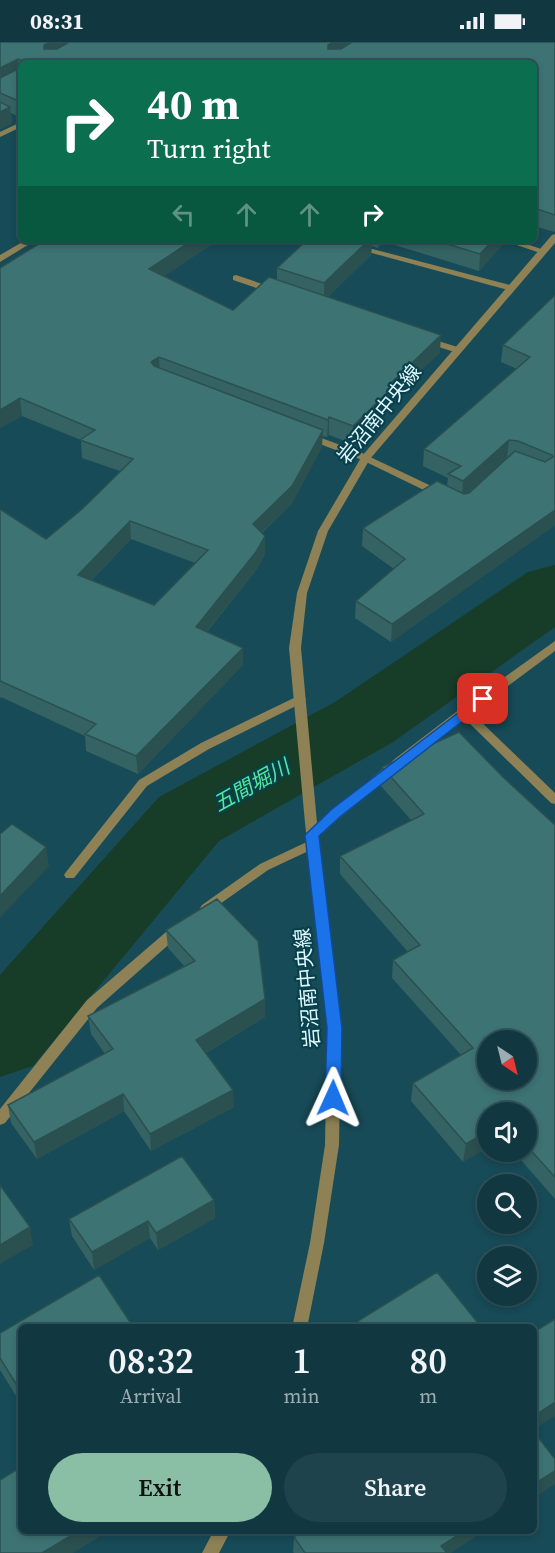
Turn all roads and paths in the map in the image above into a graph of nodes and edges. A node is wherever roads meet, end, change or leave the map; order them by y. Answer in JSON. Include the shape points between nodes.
{"nodes":[{"id":1,"x":10,"y":117,"type":"edge"},
{"id":2,"x":18,"y":121,"type":"edge"},
{"id":3,"x":18,"y":125,"type":"edge"},
{"id":4,"x":0,"y":135,"type":"edge"},
{"id":5,"x":554,"y":240,"type":"edge"},
{"id":6,"x":27,"y":243,"type":"edge"},
{"id":7,"x":340,"y":243,"type":"edge"},
{"id":8,"x":516,"y":243,"type":"edge"},
{"id":9,"x":543,"y":251,"type":"junction"},
{"id":10,"x":0,"y":259,"type":"edge"},
{"id":11,"x":236,"y":278,"type":"dead end"},
{"id":12,"x":512,"y":288,"type":"junction"},
{"id":13,"x":280,"y":293,"type":"edge"},
{"id":14,"x":414,"y":336,"type":"edge"},
{"id":15,"x":458,"y":350,"type":"junction"},
{"id":16,"x":300,"y":433,"type":"edge"},
{"id":17,"x":366,"y":458,"type":"junction"},
{"id":18,"x":454,"y":501,"type":"edge"},
{"id":19,"x":555,"y":645,"type":"edge"},
{"id":20,"x":300,"y":699,"type":"junction"},
{"id":21,"x":464,"y":712,"type":"junction"},
{"id":22,"x":555,"y":800,"type":"edge"},
{"id":23,"x":312,"y":834,"type":"junction"},
{"id":24,"x":69,"y":875,"type":"dead end"},
{"id":25,"x":0,"y":1119,"type":"edge"},
{"id":26,"x":300,"y":1324,"type":"edge"},
{"id":27,"x":221,"y":1534,"type":"edge"},
{"id":28,"x":210,"y":1553,"type":"edge"}],
"edges":[{"from":1,"to":2,"type":"street"},
{"from":3,"to":4,"type":"street"},
{"from":5,"to":9,"type":"street","name":"岩沼南中央線"},
{"from":6,"to":10,"type":"street"},
{"from":7,"to":12,"type":"street"},
{"from":8,"to":9,"type":"street"},
{"from":9,"to":12,"type":"street","name":"岩沼南中央線"},
{"from":11,"to":13,"type":"street"},
{"from":12,"to":15,"type":"street","name":"岩沼南中央線"},
{"from":14,"to":15,"type":"street"},
{"from":15,"to":17,"type":"street","name":"岩沼南中央線"},
{"from":16,"to":17,"type":"street"},
{"from":17,"to":18,"type":"street"},
{"from":17,"to":20,"type":"street","name":"岩沼南中央線","via":[[323,531],[302,593],[295,648]]},
{"from":19,"to":21,"type":"street"},
{"from":20,"to":23,"type":"street","name":"岩沼南中央線"},
{"from":20,"to":24,"type":"street","via":[[205,746],[142,783]]},
{"from":21,"to":22,"type":"street"},
{"from":21,"to":23,"type":"street"},
{"from":23,"to":25,"type":"street","via":[[191,919],[92,1004]]},
{"from":23,"to":26,"type":"street","name":"岩沼南中央線","via":[[334,1028],[332,1145]]},
{"from":27,"to":28,"type":"street"}]}
